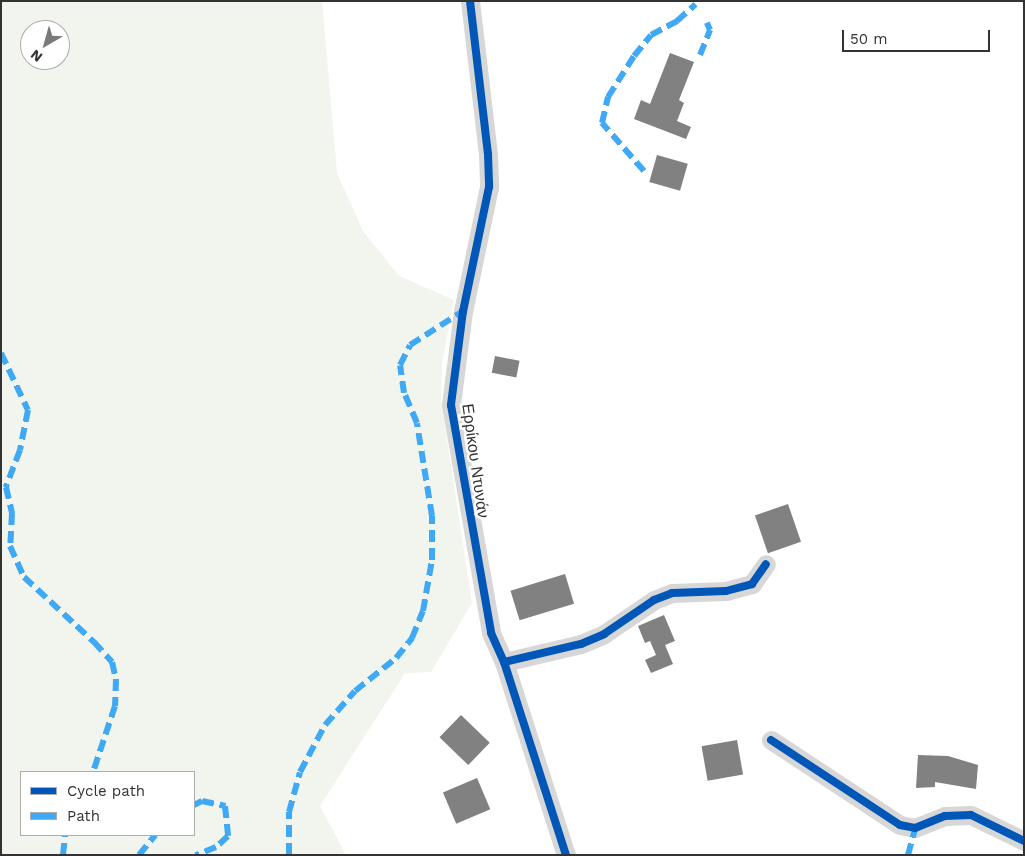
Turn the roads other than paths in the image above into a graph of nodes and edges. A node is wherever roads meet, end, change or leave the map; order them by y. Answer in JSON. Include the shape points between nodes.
{"nodes":[{"id":1,"x":470,"y":1,"type":"edge"},
{"id":2,"x":766,"y":564,"type":"dead end"},
{"id":3,"x":504,"y":662,"type":"junction"},
{"id":4,"x":771,"y":740,"type":"dead end"},
{"id":5,"x":1024,"y":841,"type":"edge"},
{"id":6,"x":566,"y":855,"type":"edge"}],
"edges":[{"from":1,"to":3,"type":"street","name":"Ερρίκου Ντυνάν","via":[[489,187],[463,311],[450,405],[477,567],[491,633]]},
{"from":2,"to":3,"type":"street","via":[[752,584],[726,591],[672,593],[654,600],[604,634],[581,644]]},
{"from":3,"to":6,"type":"street","name":"Ερρίκου Ντυνάν"},
{"from":4,"to":5,"type":"street","via":[[900,826],[915,828],[946,816],[970,815]]}]}
